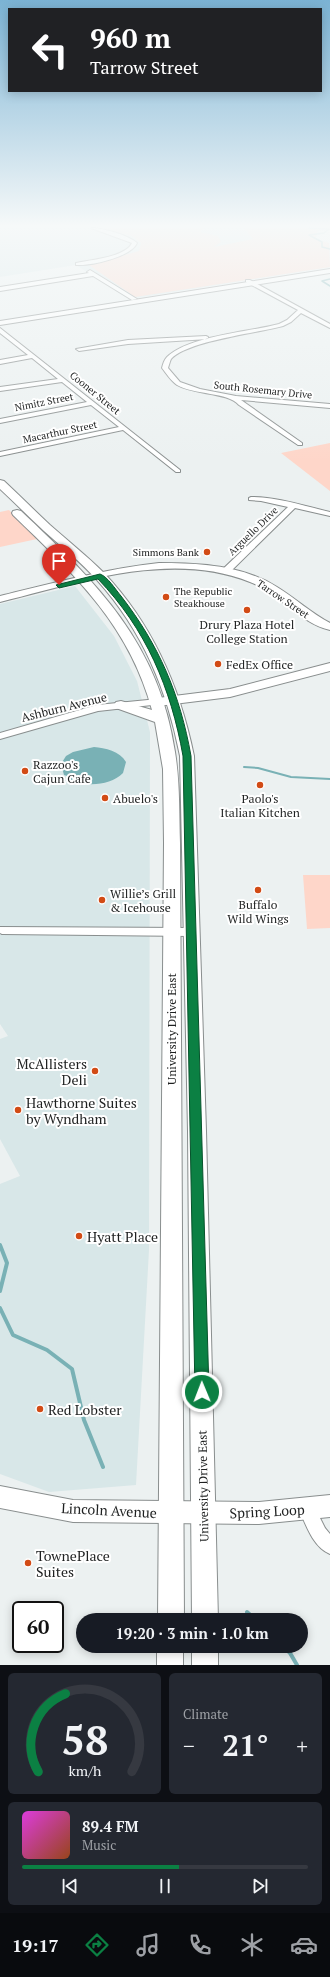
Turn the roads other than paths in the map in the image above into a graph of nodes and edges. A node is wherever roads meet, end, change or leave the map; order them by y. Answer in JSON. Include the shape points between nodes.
{"nodes":[{"id":1,"x":95,"y":306,"type":"edge"},
{"id":2,"x":104,"y":306,"type":"edge"},
{"id":3,"x":108,"y":306,"type":"edge"},
{"id":4,"x":291,"y":306,"type":"edge"},
{"id":5,"x":94,"y":308,"type":"junction"},
{"id":6,"x":300,"y":311,"type":"junction"},
{"id":7,"x":0,"y":322,"type":"edge"},
{"id":8,"x":330,"y":326,"type":"edge"},
{"id":9,"x":0,"y":330,"type":"edge"},
{"id":10,"x":228,"y":337,"type":"junction"},
{"id":11,"x":185,"y":339,"type":"junction"},
{"id":12,"x":190,"y":346,"type":"junction"},
{"id":13,"x":78,"y":349,"type":"dead end"},
{"id":14,"x":33,"y":356,"type":"junction"},
{"id":15,"x":0,"y":362,"type":"edge"},
{"id":16,"x":62,"y":380,"type":"junction"},
{"id":17,"x":0,"y":390,"type":"edge"},
{"id":18,"x":236,"y":398,"type":"junction"},
{"id":19,"x":92,"y":403,"type":"junction"},
{"id":20,"x":330,"y":406,"type":"edge"},
{"id":21,"x":0,"y":421,"type":"edge"},
{"id":22,"x":124,"y":428,"type":"junction"},
{"id":23,"x":300,"y":444,"type":"dead end"},
{"id":24,"x":0,"y":454,"type":"edge"},
{"id":25,"x":178,"y":471,"type":"dead end"},
{"id":26,"x":0,"y":482,"type":"edge"},
{"id":27,"x":3,"y":492,"type":"edge"},
{"id":28,"x":251,"y":499,"type":"dead end"},
{"id":29,"x":294,"y":506,"type":"junction"},
{"id":30,"x":330,"y":514,"type":"edge"},
{"id":31,"x":23,"y":519,"type":"junction"},
{"id":32,"x":46,"y":527,"type":"junction"},
{"id":33,"x":227,"y":570,"type":"junction"},
{"id":34,"x":100,"y":576,"type":"junction"},
{"id":35,"x":85,"y":580,"type":"junction"},
{"id":36,"x":0,"y":599,"type":"edge"},
{"id":37,"x":315,"y":621,"type":"junction"},
{"id":38,"x":330,"y":627,"type":"edge"},
{"id":39,"x":330,"y":634,"type":"edge"},
{"id":40,"x":330,"y":667,"type":"edge"},
{"id":41,"x":175,"y":700,"type":"junction"},
{"id":42,"x":158,"y":702,"type":"junction"},
{"id":43,"x":121,"y":705,"type":"junction"},
{"id":44,"x":162,"y":720,"type":"junction"},
{"id":45,"x":0,"y":736,"type":"edge"},
{"id":46,"x":171,"y":814,"type":"junction"},
{"id":47,"x":189,"y":827,"type":"junction"},
{"id":48,"x":2,"y":930,"type":"dead end"},
{"id":49,"x":181,"y":932,"type":"junction"},
{"id":50,"x":197,"y":1131,"type":"junction"},
{"id":51,"x":171,"y":1132,"type":"junction"},
{"id":52,"x":0,"y":1497,"type":"edge"},
{"id":53,"x":330,"y":1506,"type":"edge"},
{"id":54,"x":306,"y":1509,"type":"junction"},
{"id":55,"x":171,"y":1513,"type":"junction"},
{"id":56,"x":204,"y":1514,"type":"junction"},
{"id":57,"x":330,"y":1546,"type":"edge"},
{"id":58,"x":170,"y":1613,"type":"edge"},
{"id":59,"x":205,"y":1613,"type":"edge"},
{"id":60,"x":170,"y":1653,"type":"edge"},
{"id":61,"x":205,"y":1653,"type":"edge"},
{"id":62,"x":170,"y":1665,"type":"edge"},
{"id":63,"x":206,"y":1665,"type":"edge"}],
"edges":[{"from":1,"to":7,"type":"main road"},
{"from":2,"to":5,"type":"main road"},
{"from":3,"to":5,"type":"main road"},
{"from":4,"to":6,"type":"street"},
{"from":5,"to":7,"type":"main road"},
{"from":6,"to":8,"type":"street"},
{"from":6,"to":10,"type":"street","name":"South Rosemary Drive","via":[[280,326]]},
{"from":9,"to":14,"type":"street","name":"Cooner Street"},
{"from":10,"to":11,"type":"street"},
{"from":10,"to":12,"type":"street","name":"South Rosemary Drive"},
{"from":11,"to":12,"type":"street"},
{"from":11,"to":13,"type":"street","via":[[128,342]]},
{"from":12,"to":18,"type":"street","name":"South Rosemary Drive","via":[[168,358],[165,365],[168,374],[178,384],[187,388]]},
{"from":14,"to":15,"type":"street"},
{"from":14,"to":16,"type":"street","name":"Cooner Street"},
{"from":16,"to":17,"type":"street"},
{"from":16,"to":19,"type":"street","name":"Cooner Street"},
{"from":18,"to":20,"type":"street","name":"South Rosemary Drive"},
{"from":18,"to":23,"type":"street"},
{"from":19,"to":21,"type":"street","name":"Nimitz Street"},
{"from":19,"to":22,"type":"street","name":"Cooner Street"},
{"from":22,"to":24,"type":"street","name":"Macarthur Street"},
{"from":22,"to":25,"type":"street","name":"Cooner Street"},
{"from":26,"to":27,"type":"main road","name":"University Drive East"},
{"from":27,"to":31,"type":"main road","name":"University Drive East"},
{"from":27,"to":32,"type":"main road","name":"University Drive East"},
{"from":28,"to":29,"type":"street"},
{"from":29,"to":30,"type":"street"},
{"from":29,"to":33,"type":"street","name":"Arguello Drive"},
{"from":31,"to":32,"type":"main road"},
{"from":31,"to":35,"type":"main road","name":"University Drive East"},
{"from":32,"to":34,"type":"main road","name":"University Drive East"},
{"from":33,"to":34,"type":"main road","name":"Tarrow Street","via":[[168,565],[134,568]]},
{"from":33,"to":37,"type":"main road","name":"Tarrow Street","via":[[265,584]]},
{"from":34,"to":35,"type":"main road","name":"Tarrow Street"},
{"from":34,"to":41,"type":"main road","name":"University Drive East","via":[[130,613],[150,644]]},
{"from":35,"to":36,"type":"main road","name":"Tarrow Street"},
{"from":35,"to":42,"type":"main road","name":"University Drive East","via":[[110,609],[136,648]]},
{"from":37,"to":38,"type":"main road","name":"Tarrow Street"},
{"from":37,"to":39,"type":"main road"},
{"from":40,"to":41,"type":"main road","via":[[230,693]]},
{"from":41,"to":42,"type":"main road"},
{"from":41,"to":47,"type":"main road","name":"University Drive East","via":[[187,756]]},
{"from":42,"to":43,"type":"street","name":"Ashburn Avenue"},
{"from":42,"to":44,"type":"main road","name":"University Drive East"},
{"from":43,"to":44,"type":"main road"},
{"from":43,"to":45,"type":"street","name":"Ashburn Avenue","via":[[97,708]]},
{"from":44,"to":46,"type":"main road","name":"University Drive East","via":[[169,757]]},
{"from":46,"to":47,"type":"main road"},
{"from":46,"to":49,"type":"main road","name":"University Drive East"},
{"from":47,"to":49,"type":"main road","name":"University Drive East"},
{"from":48,"to":49,"type":"street"},
{"from":49,"to":50,"type":"main road","name":"University Drive East"},
{"from":49,"to":51,"type":"main road","name":"University Drive East"},
{"from":50,"to":51,"type":"main road"},
{"from":50,"to":56,"type":"main road","name":"University Drive East"},
{"from":51,"to":55,"type":"main road","name":"University Drive East"},
{"from":52,"to":55,"type":"main road","name":"Lincoln Avenue","via":[[73,1511]]},
{"from":53,"to":54,"type":"main road","name":"Spring Loop"},
{"from":54,"to":56,"type":"main road","name":"Spring Loop"},
{"from":54,"to":57,"type":"street","via":[[319,1534]]},
{"from":55,"to":56,"type":"main road","name":"Lincoln Avenue"},
{"from":55,"to":58,"type":"main road","name":"University Drive East"},
{"from":56,"to":59,"type":"main road","name":"University Drive East"},
{"from":60,"to":62,"type":"main road"},
{"from":61,"to":63,"type":"main road"}]}
